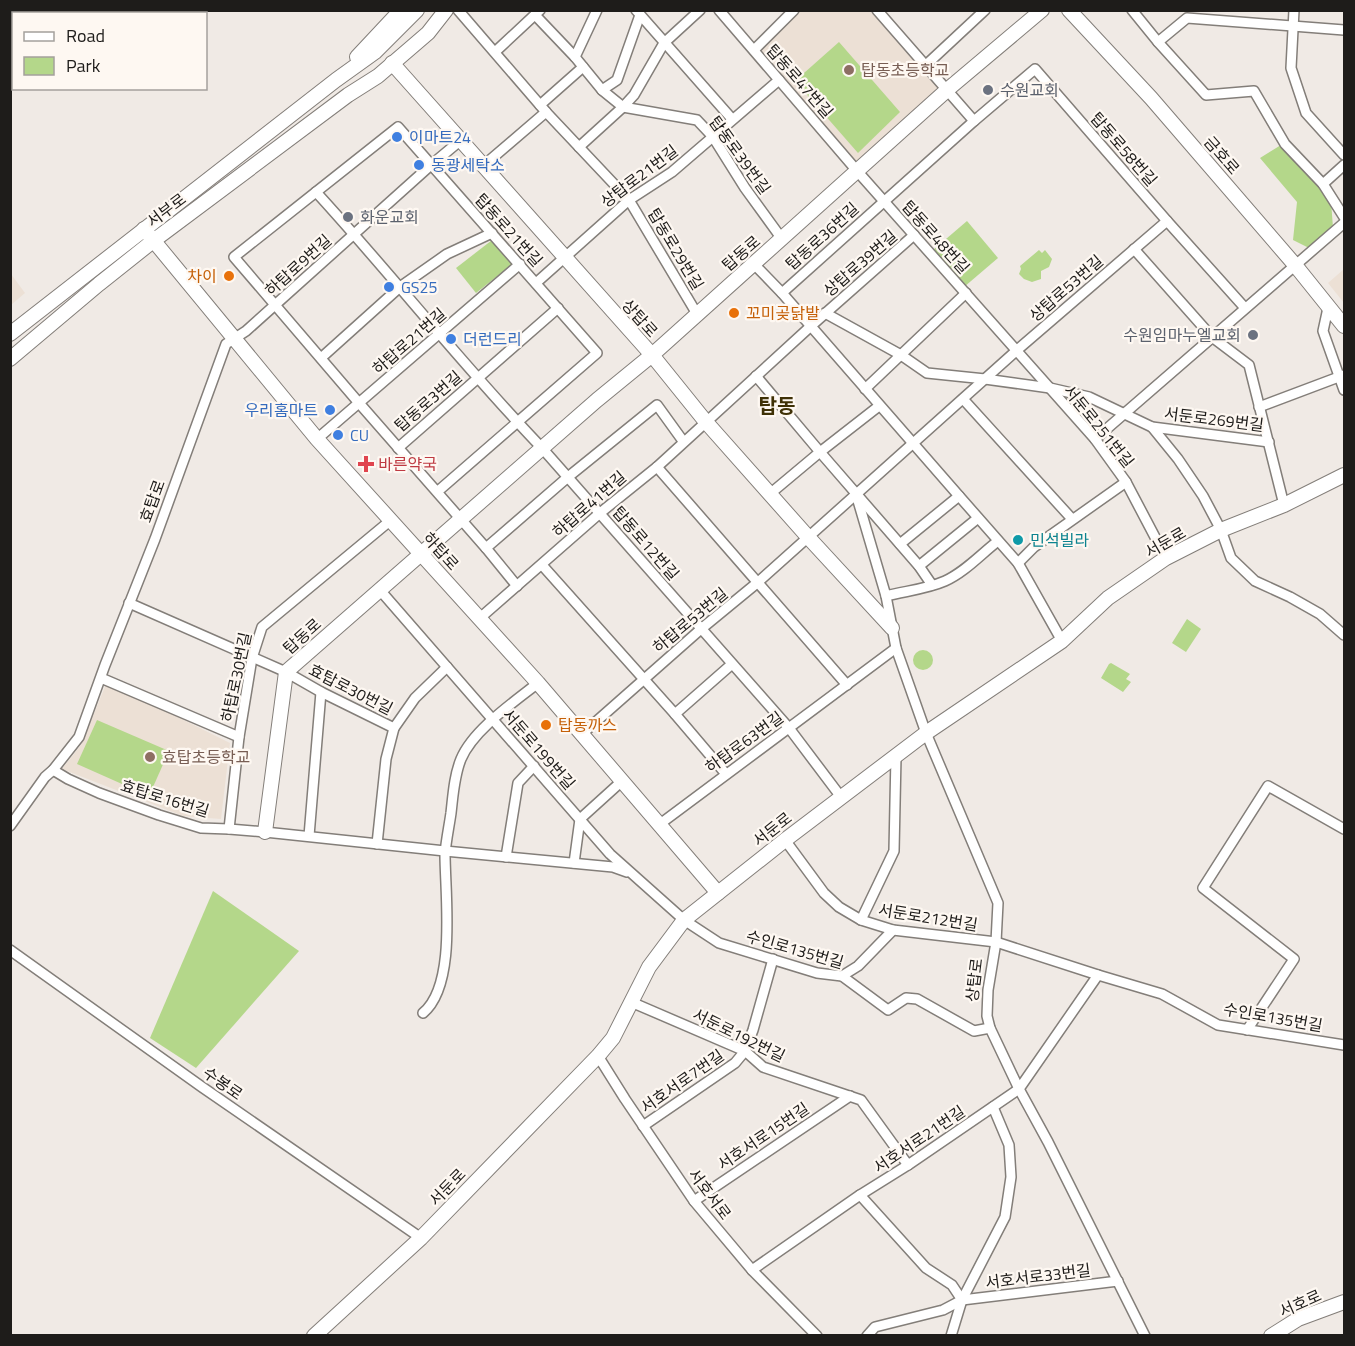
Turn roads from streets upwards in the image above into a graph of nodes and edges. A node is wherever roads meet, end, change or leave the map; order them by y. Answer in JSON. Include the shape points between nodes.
{"nodes":[{"id":1,"x":401,"y":10,"type":"edge"},
{"id":2,"x":417,"y":10,"type":"edge"},
{"id":3,"x":448,"y":10,"type":"edge"},
{"id":4,"x":458,"y":10,"type":"edge"},
{"id":5,"x":597,"y":10,"type":"edge"},
{"id":6,"x":700,"y":10,"type":"edge"},
{"id":7,"x":719,"y":10,"type":"edge"},
{"id":8,"x":794,"y":10,"type":"edge"},
{"id":9,"x":877,"y":10,"type":"edge"},
{"id":10,"x":985,"y":10,"type":"edge"},
{"id":11,"x":1042,"y":10,"type":"edge"},
{"id":12,"x":1069,"y":10,"type":"edge"},
{"id":13,"x":1294,"y":10,"type":"edge"},
{"id":14,"x":1134,"y":11,"type":"edge"},
{"id":15,"x":538,"y":13,"type":"edge"},
{"id":16,"x":638,"y":13,"type":"edge"},
{"id":17,"x":435,"y":17,"type":"edge"},
{"id":18,"x":1292,"y":27,"type":"junction"},
{"id":19,"x":1344,"y":29,"type":"edge"},
{"id":20,"x":1344,"y":35,"type":"edge"},
{"id":21,"x":1158,"y":42,"type":"junction"},
{"id":22,"x":664,"y":43,"type":"junction"},
{"id":23,"x":754,"y":50,"type":"junction"},
{"id":24,"x":495,"y":52,"type":"junction"},
{"id":25,"x":575,"y":57,"type":"junction"},
{"id":26,"x":392,"y":63,"type":"junction"},
{"id":27,"x":926,"y":65,"type":"junction"},
{"id":28,"x":583,"y":67,"type":"junction"},
{"id":29,"x":336,"y":80,"type":"junction"},
{"id":30,"x":779,"y":80,"type":"junction"},
{"id":31,"x":602,"y":90,"type":"junction"},
{"id":32,"x":947,"y":90,"type":"junction"},
{"id":33,"x":348,"y":95,"type":"junction"},
{"id":34,"x":623,"y":107,"type":"junction"},
{"id":35,"x":543,"y":108,"type":"junction"},
{"id":36,"x":732,"y":119,"type":"junction"},
{"id":37,"x":974,"y":121,"type":"junction"},
{"id":38,"x":713,"y":137,"type":"junction"},
{"id":39,"x":461,"y":140,"type":"junction"},
{"id":40,"x":579,"y":147,"type":"junction"},
{"id":41,"x":1344,"y":155,"type":"edge"},
{"id":42,"x":431,"y":165,"type":"junction"},
{"id":43,"x":1344,"y":165,"type":"edge"},
{"id":44,"x":483,"y":166,"type":"junction"},
{"id":45,"x":921,"y":168,"type":"joint"},
{"id":46,"x":858,"y":172,"type":"junction"},
{"id":47,"x":1323,"y":184,"type":"junction"},
{"id":48,"x":316,"y":192,"type":"junction"},
{"id":49,"x":629,"y":200,"type":"junction"},
{"id":50,"x":883,"y":201,"type":"junction"},
{"id":51,"x":1344,"y":217,"type":"edge"},
{"id":52,"x":1167,"y":221,"type":"junction"},
{"id":53,"x":1344,"y":223,"type":"edge"},
{"id":54,"x":144,"y":229,"type":"junction"},
{"id":55,"x":492,"y":233,"type":"junction"},
{"id":56,"x":356,"y":234,"type":"junction"},
{"id":57,"x":914,"y":235,"type":"junction"},
{"id":58,"x":782,"y":239,"type":"junction"},
{"id":59,"x":153,"y":241,"type":"junction"},
{"id":60,"x":1134,"y":249,"type":"junction"},
{"id":61,"x":565,"y":257,"type":"junction"},
{"id":62,"x":753,"y":263,"type":"junction"},
{"id":63,"x":520,"y":264,"type":"junction"},
{"id":64,"x":1295,"y":265,"type":"junction"},
{"id":65,"x":536,"y":283,"type":"junction"},
{"id":66,"x":400,"y":287,"type":"junction"},
{"id":67,"x":782,"y":293,"type":"junction"},
{"id":68,"x":966,"y":293,"type":"junction"},
{"id":69,"x":275,"y":306,"type":"junction"},
{"id":70,"x":558,"y":308,"type":"junction"},
{"id":71,"x":1245,"y":308,"type":"junction"},
{"id":72,"x":1328,"y":308,"type":"junction"},
{"id":73,"x":825,"y":313,"type":"junction"},
{"id":74,"x":697,"y":314,"type":"junction"},
{"id":75,"x":811,"y":326,"type":"junction"},
{"id":76,"x":1344,"y":326,"type":"edge"},
{"id":77,"x":10,"y":334,"type":"edge"},
{"id":78,"x":440,"y":334,"type":"junction"},
{"id":79,"x":1212,"y":337,"type":"junction"},
{"id":80,"x":235,"y":339,"type":"junction"},
{"id":81,"x":1017,"y":351,"type":"junction"},
{"id":82,"x":652,"y":355,"type":"junction"},
{"id":83,"x":901,"y":355,"type":"junction"},
{"id":84,"x":10,"y":358,"type":"edge"},
{"id":85,"x":321,"y":358,"type":"junction"},
{"id":86,"x":756,"y":376,"type":"junction"},
{"id":87,"x":1342,"y":376,"type":"edge"},
{"id":88,"x":478,"y":377,"type":"junction"},
{"id":89,"x":985,"y":379,"type":"junction"},
{"id":90,"x":1050,"y":388,"type":"junction"},
{"id":91,"x":865,"y":389,"type":"junction"},
{"id":92,"x":1344,"y":390,"type":"edge"},
{"id":93,"x":963,"y":399,"type":"junction"},
{"id":94,"x":359,"y":403,"type":"junction"},
{"id":95,"x":879,"y":406,"type":"junction"},
{"id":96,"x":1259,"y":407,"type":"junction"},
{"id":97,"x":1124,"y":414,"type":"junction"},
{"id":98,"x":706,"y":422,"type":"junction"},
{"id":99,"x":518,"y":423,"type":"junction"},
{"id":100,"x":1152,"y":427,"type":"junction"},
{"id":101,"x":317,"y":439,"type":"junction"},
{"id":102,"x":1095,"y":439,"type":"junction"},
{"id":103,"x":683,"y":441,"type":"junction"},
{"id":104,"x":1269,"y":442,"type":"junction"},
{"id":105,"x":913,"y":443,"type":"junction"},
{"id":106,"x":398,"y":448,"type":"junction"},
{"id":107,"x":542,"y":448,"type":"junction"},
{"id":108,"x":820,"y":452,"type":"junction"},
{"id":109,"x":657,"y":467,"type":"junction"},
{"id":110,"x":1344,"y":475,"type":"edge"},
{"id":111,"x":568,"y":477,"type":"junction"},
{"id":112,"x":1126,"y":482,"type":"junction"},
{"id":113,"x":437,"y":492,"type":"junction"},
{"id":114,"x":771,"y":493,"type":"junction"},
{"id":115,"x":856,"y":494,"type":"junction"},
{"id":116,"x":958,"y":496,"type":"junction"},
{"id":117,"x":1284,"y":505,"type":"junction"},
{"id":118,"x":600,"y":513,"type":"junction"},
{"id":119,"x":460,"y":518,"type":"junction"},
{"id":120,"x":978,"y":518,"type":"junction"},
{"id":121,"x":1072,"y":519,"type":"junction"},
{"id":122,"x":391,"y":520,"type":"junction"},
{"id":123,"x":1221,"y":530,"type":"junction"},
{"id":124,"x":808,"y":537,"type":"junction"},
{"id":125,"x":998,"y":541,"type":"junction"},
{"id":126,"x":900,"y":544,"type":"junction"},
{"id":127,"x":486,"y":548,"type":"junction"},
{"id":128,"x":421,"y":553,"type":"junction"},
{"id":129,"x":1166,"y":558,"type":"junction"},
{"id":130,"x":1018,"y":563,"type":"junction"},
{"id":131,"x":542,"y":565,"type":"junction"},
{"id":132,"x":919,"y":566,"type":"junction"},
{"id":133,"x":757,"y":584,"type":"junction"},
{"id":134,"x":932,"y":585,"type":"junction"},
{"id":135,"x":517,"y":586,"type":"junction"},
{"id":136,"x":380,"y":589,"type":"junction"},
{"id":137,"x":886,"y":596,"type":"junction"},
{"id":138,"x":129,"y":603,"type":"junction"},
{"id":139,"x":480,"y":618,"type":"junction"},
{"id":140,"x":892,"y":627,"type":"junction"},
{"id":141,"x":701,"y":629,"type":"junction"},
{"id":142,"x":1344,"y":635,"type":"edge"},
{"id":143,"x":1062,"y":641,"type":"junction"},
{"id":144,"x":896,"y":648,"type":"junction"},
{"id":145,"x":252,"y":658,"type":"junction"},
{"id":146,"x":732,"y":664,"type":"junction"},
{"id":147,"x":447,"y":666,"type":"junction"},
{"id":148,"x":286,"y":672,"type":"junction"},
{"id":149,"x":101,"y":678,"type":"junction"},
{"id":150,"x":643,"y":680,"type":"junction"},
{"id":151,"x":538,"y":683,"type":"junction"},
{"id":152,"x":847,"y":685,"type":"junction"},
{"id":153,"x":321,"y":692,"type":"junction"},
{"id":154,"x":675,"y":714,"type":"junction"},
{"id":155,"x":493,"y":719,"type":"junction"},
{"id":156,"x":394,"y":728,"type":"junction"},
{"id":157,"x":789,"y":728,"type":"junction"},
{"id":158,"x":926,"y":733,"type":"junction"},
{"id":159,"x":582,"y":734,"type":"junction"},
{"id":160,"x":239,"y":737,"type":"junction"},
{"id":161,"x":896,"y":756,"type":"junction"},
{"id":162,"x":534,"y":766,"type":"junction"},
{"id":163,"x":53,"y":770,"type":"junction"},
{"id":164,"x":726,"y":774,"type":"junction"},
{"id":165,"x":622,"y":781,"type":"junction"},
{"id":166,"x":841,"y":797,"type":"junction"},
{"id":167,"x":580,"y":819,"type":"junction"},
{"id":168,"x":660,"y":824,"type":"junction"},
{"id":169,"x":10,"y":826,"type":"edge"},
{"id":170,"x":230,"y":829,"type":"junction"},
{"id":171,"x":1344,"y":829,"type":"edge"},
{"id":172,"x":265,"y":832,"type":"junction"},
{"id":173,"x":309,"y":836,"type":"junction"},
{"id":174,"x":785,"y":840,"type":"junction"},
{"id":175,"x":377,"y":844,"type":"junction"},
{"id":176,"x":446,"y":851,"type":"junction"},
{"id":177,"x":506,"y":857,"type":"junction"},
{"id":178,"x":574,"y":863,"type":"junction"},
{"id":179,"x":632,"y":874,"type":"junction"},
{"id":180,"x":718,"y":893,"type":"junction"},
{"id":181,"x":684,"y":920,"type":"junction"},
{"id":182,"x":861,"y":921,"type":"junction"},
{"id":183,"x":893,"y":930,"type":"junction"},
{"id":184,"x":996,"y":942,"type":"junction"},
{"id":185,"x":10,"y":950,"type":"edge"},
{"id":186,"x":773,"y":959,"type":"junction"},
{"id":187,"x":1098,"y":975,"type":"junction"},
{"id":188,"x":842,"y":976,"type":"junction"},
{"id":189,"x":631,"y":1002,"type":"junction"},
{"id":190,"x":423,"y":1013,"type":"dead end"},
{"id":191,"x":990,"y":1028,"type":"junction"},
{"id":192,"x":1247,"y":1030,"type":"junction"},
{"id":193,"x":1344,"y":1045,"type":"edge"},
{"id":194,"x":745,"y":1051,"type":"junction"},
{"id":195,"x":598,"y":1056,"type":"junction"},
{"id":196,"x":1019,"y":1089,"type":"junction"},
{"id":197,"x":850,"y":1096,"type":"junction"},
{"id":198,"x":993,"y":1107,"type":"junction"},
{"id":199,"x":643,"y":1126,"type":"junction"},
{"id":200,"x":908,"y":1165,"type":"junction"},
{"id":201,"x":860,"y":1195,"type":"junction"},
{"id":202,"x":694,"y":1201,"type":"junction"},
{"id":203,"x":422,"y":1238,"type":"junction"},
{"id":204,"x":752,"y":1270,"type":"junction"},
{"id":205,"x":1118,"y":1281,"type":"junction"},
{"id":206,"x":962,"y":1300,"type":"junction"},
{"id":207,"x":1344,"y":1302,"type":"edge"},
{"id":208,"x":314,"y":1335,"type":"edge"},
{"id":209,"x":818,"y":1335,"type":"edge"},
{"id":210,"x":867,"y":1335,"type":"edge"},
{"id":211,"x":951,"y":1335,"type":"edge"},
{"id":212,"x":1145,"y":1335,"type":"edge"},
{"id":213,"x":1271,"y":1335,"type":"edge"}],
"edges":[{"from":1,"to":29,"type":"street","name":"서부로"},
{"from":2,"to":29,"type":"street","name":"서부로","via":[[375,52]]},
{"from":3,"to":17,"type":"street","name":"서부로"},
{"from":4,"to":24,"type":"street"},
{"from":5,"to":25,"type":"street"},
{"from":6,"to":22,"type":"street"},
{"from":7,"to":23,"type":"street","name":"탑동로47번길"},
{"from":8,"to":23,"type":"street"},
{"from":9,"to":27,"type":"street"},
{"from":10,"to":27,"type":"street"},
{"from":11,"to":32,"type":"street","name":"탑동로"},
{"from":12,"to":64,"type":"street","name":"금호로"},
{"from":13,"to":18,"type":"street"},
{"from":14,"to":21,"type":"street"},
{"from":15,"to":24,"type":"street"},
{"from":15,"to":25,"type":"street","name":"탑동로39번길"},
{"from":16,"to":22,"type":"street"},
{"from":16,"to":31,"type":"street","via":[[617,80]]},
{"from":17,"to":26,"type":"street","name":"서부로","via":[[428,33]]},
{"from":17,"to":33,"type":"street","name":"서부로"},
{"from":18,"to":19,"type":"street"},
{"from":18,"to":21,"type":"street","via":[[1186,18]]},
{"from":18,"to":41,"type":"street","via":[[1291,68],[1306,113]]},
{"from":19,"to":20,"type":"street"},
{"from":21,"to":47,"type":"street","via":[[1206,95],[1254,91],[1285,144]]},
{"from":22,"to":34,"type":"street"},
{"from":22,"to":36,"type":"street"},
{"from":23,"to":30,"type":"street","name":"탑동로47번길"},
{"from":24,"to":35,"type":"street","name":"탑동로29번길"},
{"from":25,"to":28,"type":"street","name":"탑동로39번길"},
{"from":26,"to":33,"type":"street","name":"서부로"},
{"from":26,"to":39,"type":"street","name":"상탑로"},
{"from":27,"to":32,"type":"street"},
{"from":28,"to":31,"type":"street","name":"탑동로39번길"},
{"from":28,"to":35,"type":"street"},
{"from":29,"to":54,"type":"street","name":"서부로"},
{"from":30,"to":36,"type":"street","name":"상탑로21번길"},
{"from":30,"to":46,"type":"street","name":"탑동로47번길"},
{"from":31,"to":34,"type":"street","name":"탑동로39번길"},
{"from":32,"to":37,"type":"street"},
{"from":32,"to":46,"type":"street","name":"탑동로"},
{"from":33,"to":59,"type":"street","name":"서부로"},
{"from":34,"to":38,"type":"street","name":"탑동로39번길","via":[[697,120]]},
{"from":34,"to":40,"type":"street"},
{"from":35,"to":40,"type":"street","name":"탑동로29번길"},
{"from":35,"to":44,"type":"street","via":[[521,134]]},
{"from":36,"to":38,"type":"street","name":"상탑로21번길"},
{"from":37,"to":45,"type":"street","name":"탑동로58번길"},
{"from":37,"to":52,"type":"street","name":"탑동로58번길","via":[[1035,69]]},
{"from":38,"to":49,"type":"street","name":"상탑로21번길","via":[[672,172]]},
{"from":38,"to":58,"type":"street","name":"탑동로39번길"},
{"from":39,"to":42,"type":"street","name":"하탑로9번길"},
{"from":39,"to":44,"type":"street","name":"상탑로"},
{"from":40,"to":49,"type":"street","name":"탑동로29번길"},
{"from":42,"to":48,"type":"street","name":"탑동로21번길","via":[[398,127]]},
{"from":42,"to":55,"type":"street","name":"탑동로21번길"},
{"from":42,"to":56,"type":"street","name":"하탑로9번길"},
{"from":43,"to":47,"type":"street"},
{"from":44,"to":61,"type":"street","name":"상탑로"},
{"from":45,"to":50,"type":"street","name":"탑동로48번길"},
{"from":46,"to":50,"type":"street","name":"탑동로48번길"},
{"from":46,"to":58,"type":"street","name":"탑동로"},
{"from":47,"to":51,"type":"street"},
{"from":48,"to":56,"type":"street","name":"탑동로12번길"},
{"from":48,"to":69,"type":"street","name":"탑동로3번길","via":[[234,257]]},
{"from":49,"to":61,"type":"street","name":"상탑로21번길"},
{"from":49,"to":74,"type":"street","name":"탑동로29번길"},
{"from":50,"to":57,"type":"street","name":"탑동로48번길"},
{"from":50,"to":67,"type":"street","name":"탑동로36번길"},
{"from":52,"to":60,"type":"street","name":"상탑로53번길"},
{"from":52,"to":71,"type":"street","name":"탑동로58번길"},
{"from":53,"to":64,"type":"street"},
{"from":54,"to":59,"type":"street","name":"하탑로"},
{"from":54,"to":77,"type":"street","name":"서부로"},
{"from":55,"to":63,"type":"street","name":"탑동로21번길"},
{"from":55,"to":66,"type":"street","via":[[447,254]]},
{"from":56,"to":66,"type":"street","name":"탑동로12번길"},
{"from":56,"to":69,"type":"street","name":"하탑로9번길"},
{"from":57,"to":68,"type":"street","name":"탑동로48번길"},
{"from":57,"to":73,"type":"street","name":"상탑로39번길"},
{"from":58,"to":62,"type":"street","name":"탑동로"},
{"from":59,"to":80,"type":"street","name":"하탑로"},
{"from":59,"to":84,"type":"street","name":"서부로"},
{"from":60,"to":79,"type":"street","name":"서둔로269번길"},
{"from":60,"to":81,"type":"street","name":"상탑로53번길"},
{"from":61,"to":65,"type":"street","name":"상탑로21번길"},
{"from":61,"to":82,"type":"street","name":"상탑로"},
{"from":62,"to":67,"type":"street","name":"탑동로36번길"},
{"from":62,"to":74,"type":"street","name":"탑동로"},
{"from":63,"to":65,"type":"street","name":"탑동로21번길"},
{"from":63,"to":78,"type":"street","name":"하탑로21번길"},
{"from":64,"to":71,"type":"street"},
{"from":64,"to":72,"type":"street","name":"금호로"},
{"from":65,"to":70,"type":"street","name":"탑동로21번길"},
{"from":66,"to":78,"type":"street","name":"탑동로12번길"},
{"from":66,"to":85,"type":"street"},
{"from":67,"to":75,"type":"street","name":"탑동로36번길"},
{"from":68,"to":81,"type":"street","name":"탑동로48번길"},
{"from":68,"to":83,"type":"street","name":"탑동로48번길"},
{"from":69,"to":80,"type":"street","name":"하탑로9번길"},
{"from":69,"to":85,"type":"street","name":"탑동로3번길"},
{"from":70,"to":88,"type":"street","name":"탑동로3번길"},
{"from":70,"to":99,"type":"street","name":"탑동로21번길","via":[[597,353]]},
{"from":71,"to":79,"type":"street"},
{"from":72,"to":76,"type":"street","name":"금호로"},
{"from":72,"to":87,"type":"street","via":[[1323,331]]},
{"from":73,"to":75,"type":"street","name":"상탑로39번길"},
{"from":73,"to":83,"type":"street","name":"상탑로39번길"},
{"from":74,"to":82,"type":"street","name":"탑동로"},
{"from":75,"to":86,"type":"street","name":"상탑로39번길"},
{"from":75,"to":91,"type":"street","name":"탑동로36번길"},
{"from":78,"to":88,"type":"street","name":"탑동로12번길"},
{"from":78,"to":94,"type":"street","name":"하탑로21번길"},
{"from":79,"to":96,"type":"street","name":"서둔로269번길","via":[[1249,365]]},
{"from":79,"to":97,"type":"street"},
{"from":80,"to":101,"type":"street","name":"하탑로"},
{"from":80,"to":138,"type":"street","name":"효탑로","via":[[226,344]]},
{"from":81,"to":89,"type":"street","name":"상탑로53번길"},
{"from":81,"to":90,"type":"street","name":"서둔로251번길"},
{"from":82,"to":98,"type":"street","name":"상탑로"},
{"from":82,"to":107,"type":"street","name":"탑동로"},
{"from":83,"to":89,"type":"street","via":[[927,373]]},
{"from":83,"to":91,"type":"street"},
{"from":85,"to":94,"type":"street","name":"탑동로3번길"},
{"from":86,"to":98,"type":"street","name":"상탑로39번길"},
{"from":86,"to":108,"type":"street"},
{"from":87,"to":92,"type":"street"},
{"from":87,"to":96,"type":"street"},
{"from":88,"to":99,"type":"street","name":"탑동로12번길"},
{"from":88,"to":106,"type":"street","name":"탑동로3번길"},
{"from":89,"to":90,"type":"street"},
{"from":89,"to":93,"type":"street","name":"상탑로53번길"},
{"from":90,"to":97,"type":"street","name":"서둔로251번길","via":[[1089,398]]},
{"from":90,"to":102,"type":"street","name":"서둔로251번길"},
{"from":91,"to":95,"type":"street","name":"탑동로36번길"},
{"from":93,"to":105,"type":"street","name":"상탑로53번길"},
{"from":93,"to":121,"type":"street"},
{"from":94,"to":101,"type":"street","name":"하탑로21번길"},
{"from":94,"to":106,"type":"street","name":"탑동로3번길"},
{"from":95,"to":105,"type":"street","name":"탑동로36번길"},
{"from":95,"to":108,"type":"street"},
{"from":96,"to":104,"type":"street","name":"서둔로269번길"},
{"from":97,"to":100,"type":"street","name":"서둔로269번길"},
{"from":97,"to":102,"type":"street"},
{"from":98,"to":103,"type":"street","name":"하탑로41번길"},
{"from":98,"to":114,"type":"street","name":"상탑로"},
{"from":99,"to":107,"type":"street","name":"탑동로12번길"},
{"from":99,"to":113,"type":"street"},
{"from":100,"to":104,"type":"street","name":"서둔로269번길"},
{"from":100,"to":123,"type":"street","via":[[1179,459]]},
{"from":101,"to":122,"type":"street","name":"하탑로"},
{"from":102,"to":112,"type":"street","name":"서둔로251번길"},
{"from":103,"to":109,"type":"street","name":"하탑로41번길"},
{"from":103,"to":111,"type":"street","via":[[657,405]]},
{"from":104,"to":117,"type":"street"},
{"from":105,"to":115,"type":"street","name":"상탑로53번길"},
{"from":105,"to":116,"type":"street","name":"탑동로36번길"},
{"from":106,"to":113,"type":"street","name":"탑동로3번길"},
{"from":107,"to":111,"type":"street","name":"탑동로12번길"},
{"from":107,"to":119,"type":"street","name":"탑동로"},
{"from":108,"to":114,"type":"street"},
{"from":108,"to":115,"type":"street"},
{"from":109,"to":118,"type":"street","name":"하탑로41번길"},
{"from":109,"to":133,"type":"street"},
{"from":110,"to":117,"type":"street","name":"서둔로"},
{"from":111,"to":118,"type":"street","name":"탑동로12번길"},
{"from":111,"to":127,"type":"street"},
{"from":112,"to":121,"type":"street","name":"서둔로251번길"},
{"from":112,"to":129,"type":"street","name":"서둔로251번길"},
{"from":113,"to":119,"type":"street","name":"탑동로3번길"},
{"from":114,"to":124,"type":"street","name":"상탑로"},
{"from":115,"to":124,"type":"street","name":"상탑로53번길"},
{"from":115,"to":126,"type":"street"},
{"from":115,"to":137,"type":"street"},
{"from":116,"to":120,"type":"street","name":"탑동로36번길"},
{"from":116,"to":126,"type":"street"},
{"from":117,"to":123,"type":"street","name":"서둔로"},
{"from":118,"to":131,"type":"street","name":"하탑로41번길"},
{"from":118,"to":141,"type":"street","name":"탑동로12번길"},
{"from":119,"to":127,"type":"street"},
{"from":119,"to":128,"type":"street","name":"탑동로"},
{"from":120,"to":125,"type":"street","name":"탑동로36번길"},
{"from":120,"to":132,"type":"street"},
{"from":121,"to":130,"type":"street","name":"서둔로251번길"},
{"from":122,"to":128,"type":"street","name":"하탑로"},
{"from":122,"to":145,"type":"street","name":"하탑로30번길","via":[[262,627]]},
{"from":123,"to":129,"type":"street","name":"서둔로"},
{"from":123,"to":142,"type":"street","via":[[1231,558],[1255,580],[1310,609]]},
{"from":124,"to":133,"type":"street","name":"하탑로53번길"},
{"from":124,"to":140,"type":"street","name":"상탑로"},
{"from":125,"to":130,"type":"street","name":"탑동로36번길"},
{"from":125,"to":134,"type":"street","via":[[952,577]]},
{"from":126,"to":132,"type":"street"},
{"from":127,"to":135,"type":"street"},
{"from":128,"to":136,"type":"street","name":"탑동로"},
{"from":128,"to":139,"type":"street","name":"하탑로"},
{"from":129,"to":143,"type":"street","name":"서둔로","via":[[1108,598]]},
{"from":130,"to":143,"type":"street","name":"탑동로36번길"},
{"from":131,"to":135,"type":"street","name":"하탑로41번길"},
{"from":131,"to":150,"type":"street"},
{"from":132,"to":134,"type":"street"},
{"from":133,"to":141,"type":"street","name":"하탑로53번길"},
{"from":133,"to":152,"type":"street"},
{"from":134,"to":137,"type":"street"},
{"from":135,"to":139,"type":"street","name":"하탑로41번길"},
{"from":136,"to":147,"type":"street","name":"서둔로199번길"},
{"from":136,"to":148,"type":"street","name":"탑동로"},
{"from":137,"to":140,"type":"street"},
{"from":138,"to":145,"type":"street","name":"효탑로30번길"},
{"from":138,"to":149,"type":"street","name":"효탑로"},
{"from":139,"to":151,"type":"street","name":"하탑로"},
{"from":140,"to":144,"type":"street","name":"상탑로"},
{"from":141,"to":146,"type":"street","name":"탑동로12번길"},
{"from":141,"to":150,"type":"street","name":"하탑로53번길"},
{"from":143,"to":158,"type":"street","name":"서둔로"},
{"from":144,"to":152,"type":"street"},
{"from":144,"to":158,"type":"street","name":"상탑로"},
{"from":145,"to":148,"type":"street","name":"효탑로30번길"},
{"from":145,"to":160,"type":"street","name":"하탑로30번길"},
{"from":146,"to":154,"type":"street"},
{"from":146,"to":157,"type":"street","name":"탑동로12번길"},
{"from":147,"to":155,"type":"street","name":"서둔로199번길"},
{"from":147,"to":156,"type":"street","via":[[415,698]]},
{"from":148,"to":153,"type":"street","name":"효탑로30번길"},
{"from":148,"to":172,"type":"street","name":"탑동로"},
{"from":149,"to":160,"type":"street"},
{"from":149,"to":163,"type":"street","name":"효탑로","via":[[79,737]]},
{"from":150,"to":154,"type":"street"},
{"from":150,"to":159,"type":"street","name":"하탑로53번길"},
{"from":151,"to":155,"type":"street"},
{"from":151,"to":159,"type":"street","name":"하탑로"},
{"from":152,"to":157,"type":"street","name":"하탑로63번길"},
{"from":153,"to":156,"type":"street","name":"효탑로30번길"},
{"from":153,"to":173,"type":"street"},
{"from":154,"to":164,"type":"street"},
{"from":155,"to":162,"type":"street","name":"서둔로199번길"},
{"from":155,"to":176,"type":"street","via":[[461,759]]},
{"from":156,"to":175,"type":"street","via":[[386,759]]},
{"from":157,"to":164,"type":"street","name":"하탑로63번길"},
{"from":157,"to":166,"type":"street","name":"탑동로12번길"},
{"from":158,"to":161,"type":"street","name":"서둔로"},
{"from":158,"to":184,"type":"street","name":"상탑로","via":[[994,891],[998,903]]},
{"from":159,"to":165,"type":"street","name":"하탑로"},
{"from":160,"to":170,"type":"street","name":"하탑로30번길"},
{"from":161,"to":166,"type":"street","name":"서둔로"},
{"from":161,"to":182,"type":"street","via":[[894,851]]},
{"from":162,"to":167,"type":"street","name":"서둔로199번길"},
{"from":162,"to":177,"type":"street","via":[[518,783]]},
{"from":163,"to":169,"type":"street","name":"효탑로"},
{"from":163,"to":170,"type":"street","name":"효탑로16번길","via":[[99,793],[159,815],[201,828]]},
{"from":164,"to":168,"type":"street","name":"하탑로63번길"},
{"from":165,"to":167,"type":"street"},
{"from":165,"to":168,"type":"street","name":"하탑로"},
{"from":166,"to":174,"type":"street","name":"서둔로"},
{"from":167,"to":178,"type":"street"},
{"from":167,"to":179,"type":"street","name":"서둔로199번길"},
{"from":168,"to":180,"type":"street","name":"하탑로"},
{"from":170,"to":172,"type":"street","name":"효탑로16번길"},
{"from":171,"to":192,"type":"street","via":[[1268,786],[1203,888],[1294,959]]},
{"from":172,"to":173,"type":"street","name":"효탑로16번길"},
{"from":173,"to":175,"type":"street","name":"효탑로16번길"},
{"from":174,"to":180,"type":"street","name":"서둔로"},
{"from":174,"to":182,"type":"street","name":"서둔로212번길","via":[[824,893]]},
{"from":175,"to":176,"type":"street","name":"효탑로16번길"},
{"from":176,"to":177,"type":"street","name":"효탑로16번길"},
{"from":176,"to":190,"type":"street","via":[[447,953],[440,985]]},
{"from":177,"to":178,"type":"street","name":"효탑로16번길"},
{"from":178,"to":179,"type":"street","name":"효탑로16번길","via":[[613,867]]},
{"from":179,"to":181,"type":"street","name":"서둔로199번길"},
{"from":180,"to":181,"type":"street","name":"서둔로"},
{"from":181,"to":186,"type":"street","name":"수인로135번길","via":[[719,942]]},
{"from":181,"to":189,"type":"street","name":"서둔로","via":[[649,967]]},
{"from":182,"to":183,"type":"street","name":"서둔로212번길"},
{"from":183,"to":184,"type":"street","name":"서둔로212번길"},
{"from":183,"to":188,"type":"street","via":[[858,966]]},
{"from":184,"to":187,"type":"street","name":"수인로135번길"},
{"from":184,"to":191,"type":"street","name":"상탑로","via":[[988,990]]},
{"from":185,"to":203,"type":"street","name":"수봉로"},
{"from":186,"to":188,"type":"street","name":"수인로135번길","via":[[817,973]]},
{"from":186,"to":194,"type":"street","name":"서호서로7번길"},
{"from":187,"to":192,"type":"street","name":"수인로135번길","via":[[1162,994],[1218,1025]]},
{"from":187,"to":196,"type":"street"},
{"from":188,"to":191,"type":"street","name":"수인로135번길","via":[[888,1010],[906,998],[917,999],[974,1031]]},
{"from":189,"to":194,"type":"street","name":"서둔로192번길"},
{"from":189,"to":195,"type":"street","name":"서둔로","via":[[613,1038]]},
{"from":191,"to":196,"type":"street","name":"상탑로"},
{"from":192,"to":193,"type":"street","name":"수인로135번길"},
{"from":194,"to":197,"type":"street","name":"서둔로192번길","via":[[763,1067]]},
{"from":194,"to":199,"type":"street","name":"서호서로7번길","via":[[735,1063]]},
{"from":195,"to":199,"type":"street","name":"서호서로"},
{"from":195,"to":203,"type":"street","name":"서둔로"},
{"from":196,"to":198,"type":"street","name":"서호서로21번길"},
{"from":196,"to":205,"type":"street","name":"상탑로"},
{"from":197,"to":200,"type":"street","name":"서둔로192번길","via":[[861,1100]]},
{"from":197,"to":202,"type":"street","name":"서호서로15번길"},
{"from":198,"to":200,"type":"street","name":"서호서로21번길"},
{"from":198,"to":206,"type":"street","name":"서호서로33번길","via":[[1009,1145],[1011,1177],[1005,1217]]},
{"from":199,"to":202,"type":"street","name":"서호서로"},
{"from":200,"to":201,"type":"street","name":"서호서로21번길"},
{"from":201,"to":204,"type":"street","name":"서호서로21번길"},
{"from":201,"to":206,"type":"street","via":[[926,1268],[952,1285]]},
{"from":202,"to":204,"type":"street","name":"서호서로"},
{"from":203,"to":208,"type":"street","name":"서둔로"},
{"from":204,"to":209,"type":"street","name":"서호서로"},
{"from":205,"to":206,"type":"street","name":"서호서로33번길"},
{"from":205,"to":212,"type":"street","name":"상탑로"},
{"from":206,"to":210,"type":"street","name":"서호서로33번길","via":[[943,1310],[875,1327]]},
{"from":206,"to":211,"type":"street","name":"서호서로33번길"},
{"from":207,"to":213,"type":"street","name":"서호로","via":[[1298,1319]]}]}
